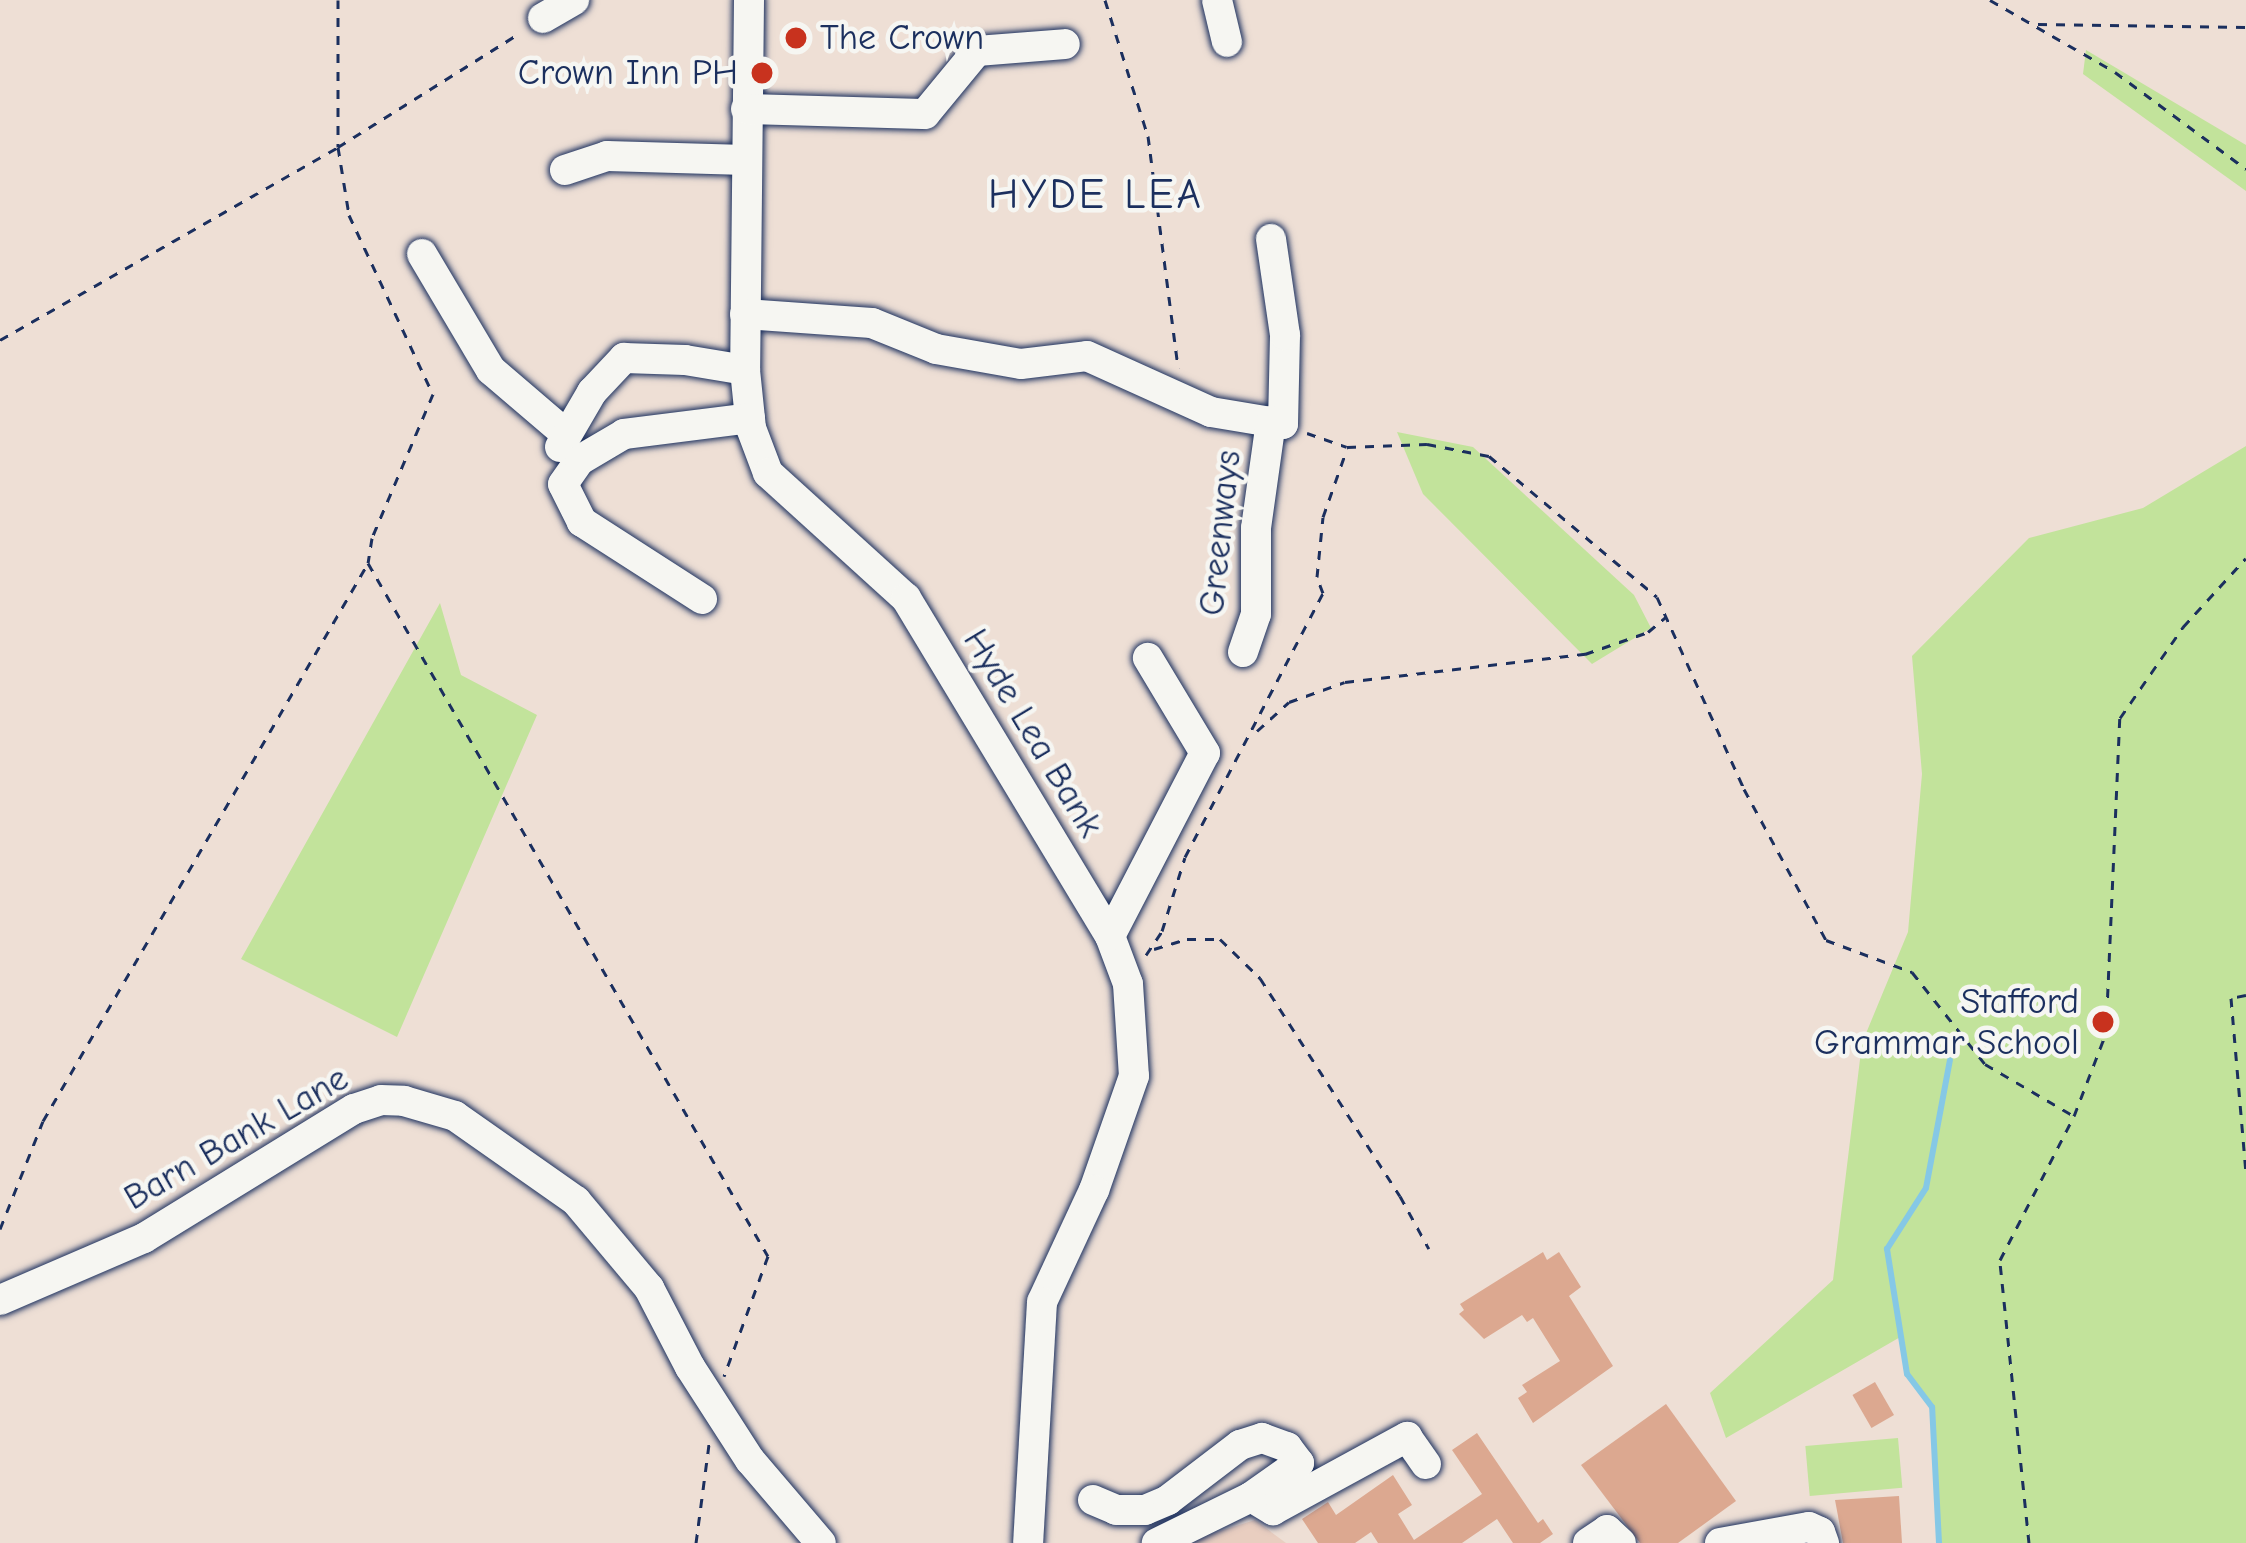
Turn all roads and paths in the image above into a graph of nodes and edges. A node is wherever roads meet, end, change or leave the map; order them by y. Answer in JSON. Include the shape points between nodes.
{"nodes":[{"id":1,"x":338,"y":0,"type":"edge"},
{"id":2,"x":574,"y":0,"type":"edge"},
{"id":3,"x":749,"y":0,"type":"edge"},
{"id":4,"x":1105,"y":0,"type":"edge"},
{"id":5,"x":1217,"y":0,"type":"edge"},
{"id":6,"x":1990,"y":0,"type":"edge"},
{"id":7,"x":543,"y":18,"type":"joint"},
{"id":8,"x":2033,"y":24,"type":"junction"},
{"id":9,"x":2246,"y":27,"type":"edge"},
{"id":10,"x":1227,"y":42,"type":"dead end"},
{"id":11,"x":1065,"y":44,"type":"dead end"},
{"id":12,"x":746,"y":109,"type":"junction"},
{"id":13,"x":338,"y":147,"type":"junction"},
{"id":14,"x":746,"y":160,"type":"junction"},
{"id":15,"x":2246,"y":169,"type":"edge"},
{"id":16,"x":565,"y":170,"type":"dead end"},
{"id":17,"x":1271,"y":239,"type":"dead end"},
{"id":18,"x":422,"y":254,"type":"dead end"},
{"id":19,"x":745,"y":314,"type":"junction"},
{"id":20,"x":0,"y":340,"type":"edge"},
{"id":21,"x":745,"y":370,"type":"junction"},
{"id":22,"x":1177,"y":393,"type":"junction"},
{"id":23,"x":750,"y":418,"type":"junction"},
{"id":24,"x":1277,"y":423,"type":"junction"},
{"id":25,"x":1347,"y":447,"type":"junction"},
{"id":26,"x":2246,"y":558,"type":"edge"},
{"id":27,"x":368,"y":563,"type":"junction"},
{"id":28,"x":702,"y":599,"type":"dead end"},
{"id":29,"x":1666,"y":617,"type":"junction"},
{"id":30,"x":1243,"y":652,"type":"dead end"},
{"id":31,"x":1148,"y":658,"type":"dead end"},
{"id":32,"x":1251,"y":736,"type":"junction"},
{"id":33,"x":1110,"y":936,"type":"junction"},
{"id":34,"x":1152,"y":950,"type":"junction"},
{"id":35,"x":1125,"y":971,"type":"junction"},
{"id":36,"x":2246,"y":995,"type":"edge"},
{"id":37,"x":2074,"y":1116,"type":"junction"},
{"id":38,"x":2246,"y":1173,"type":"edge"},
{"id":39,"x":0,"y":1229,"type":"edge"},
{"id":40,"x":1429,"y":1250,"type":"dead end"},
{"id":41,"x":0,"y":1300,"type":"edge"},
{"id":42,"x":714,"y":1403,"type":"junction"},
{"id":43,"x":1426,"y":1464,"type":"dead end"},
{"id":44,"x":1251,"y":1497,"type":"junction"},
{"id":45,"x":1093,"y":1500,"type":"dead end"},
{"id":46,"x":696,"y":1543,"type":"edge"},
{"id":47,"x":821,"y":1543,"type":"edge"},
{"id":48,"x":1028,"y":1543,"type":"edge"},
{"id":49,"x":1157,"y":1543,"type":"edge"},
{"id":50,"x":1588,"y":1543,"type":"edge"},
{"id":51,"x":1621,"y":1543,"type":"edge"},
{"id":52,"x":1720,"y":1543,"type":"edge"},
{"id":53,"x":1824,"y":1543,"type":"edge"},
{"id":54,"x":2029,"y":1543,"type":"edge"}],
"edges":[{"from":1,"to":13,"type":"path"},
{"from":2,"to":7,"type":"street"},
{"from":3,"to":12,"type":"street","name":"Hyde Lea Bank"},
{"from":4,"to":22,"type":"path","via":[[1148,136]]},
{"from":5,"to":10,"type":"street"},
{"from":6,"to":8,"type":"path"},
{"from":7,"to":13,"type":"path"},
{"from":8,"to":9,"type":"path"},
{"from":8,"to":15,"type":"path","via":[[2115,72]]},
{"from":11,"to":12,"type":"street","via":[[977,51],[925,113]]},
{"from":12,"to":14,"type":"street","name":"Hyde Lea Bank"},
{"from":13,"to":20,"type":"path"},
{"from":13,"to":27,"type":"path","via":[[349,215],[433,394]]},
{"from":14,"to":16,"type":"street","via":[[607,156]]},
{"from":14,"to":19,"type":"street","name":"Hyde Lea Bank"},
{"from":17,"to":24,"type":"street","name":"Greenways","via":[[1286,335]]},
{"from":18,"to":21,"type":"street","via":[[472,345],[563,440],[624,358]]},
{"from":19,"to":21,"type":"street","name":"Hyde Lea Bank"},
{"from":19,"to":22,"type":"street","via":[[872,323],[937,349],[1021,364],[1087,356]]},
{"from":21,"to":23,"type":"street","name":"Hyde Lea Bank"},
{"from":22,"to":24,"type":"street","via":[[1211,412]]},
{"from":23,"to":28,"type":"street","via":[[625,434],[580,460],[563,484],[582,522]]},
{"from":23,"to":33,"type":"street","name":"Hyde Lea Bank","via":[[768,473],[906,598]]},
{"from":24,"to":25,"type":"path"},
{"from":24,"to":30,"type":"street","name":"Greenways","via":[[1256,528],[1256,614]]},
{"from":25,"to":29,"type":"path","via":[[1427,444],[1489,457],[1657,597]]},
{"from":25,"to":32,"type":"path","via":[[1323,517],[1323,593]]},
{"from":26,"to":37,"type":"path","via":[[2183,627],[2120,718],[2105,1034]]},
{"from":27,"to":39,"type":"path","via":[[43,1121]]},
{"from":27,"to":42,"type":"path","via":[[768,1256]]},
{"from":29,"to":32,"type":"path","via":[[1648,632],[1585,654],[1345,682],[1289,702]]},
{"from":29,"to":37,"type":"path","via":[[1744,789],[1826,940],[1912,972],[1985,1064]]},
{"from":31,"to":33,"type":"street","via":[[1205,753]]},
{"from":32,"to":34,"type":"path","via":[[1185,857]]},
{"from":33,"to":35,"type":"street","name":"Hyde Lea Bank"},
{"from":34,"to":35,"type":"path"},
{"from":34,"to":40,"type":"path","via":[[1220,939],[1260,979]]},
{"from":35,"to":48,"type":"street","name":"Hyde Lea Bank","via":[[1134,1076],[1042,1302]]},
{"from":36,"to":38,"type":"path","via":[[2230,998]]},
{"from":37,"to":54,"type":"path","via":[[2000,1260]]},
{"from":41,"to":42,"type":"street","name":"Barn Bank Lane","via":[[143,1238],[354,1109],[404,1101],[455,1116],[576,1201],[649,1288]]},
{"from":42,"to":46,"type":"path"},
{"from":42,"to":47,"type":"street","name":"Barn Bank Lane","via":[[750,1460]]},
{"from":43,"to":44,"type":"street","via":[[1407,1437],[1273,1510]]},
{"from":44,"to":45,"type":"street","via":[[1298,1463],[1287,1447],[1262,1438],[1240,1445],[1145,1510]]},
{"from":44,"to":49,"type":"street"},
{"from":50,"to":51,"type":"street","via":[[1607,1530]]},
{"from":52,"to":53,"type":"street","via":[[1809,1527]]}]}
